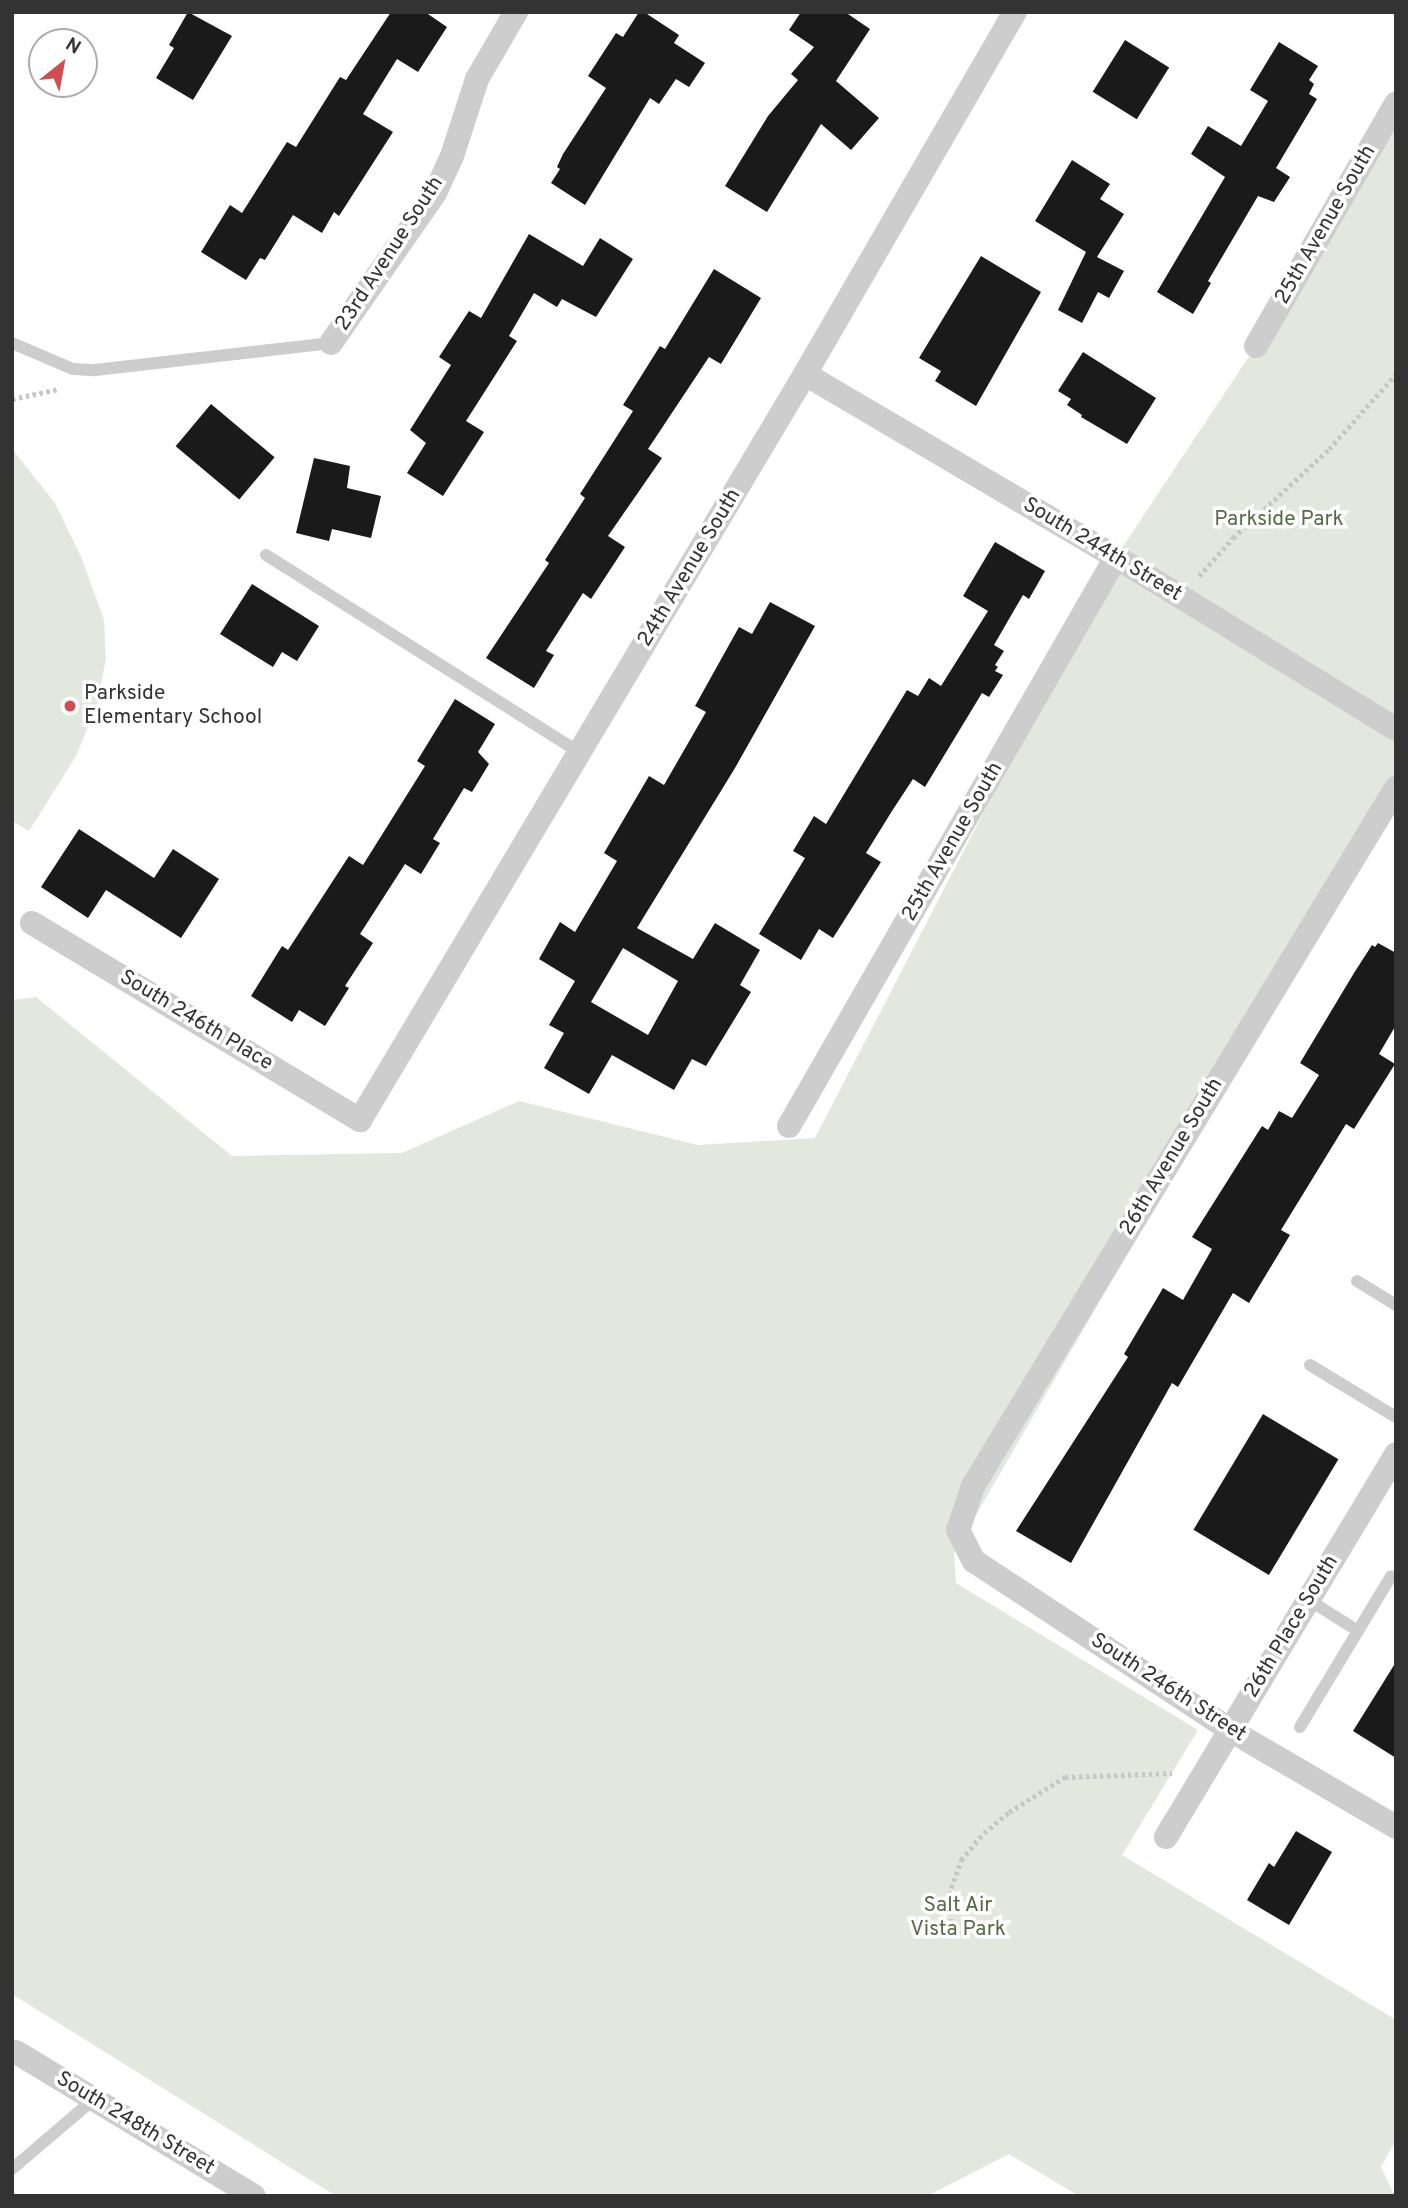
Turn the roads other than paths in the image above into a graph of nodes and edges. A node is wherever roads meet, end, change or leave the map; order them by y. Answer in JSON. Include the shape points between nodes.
{"nodes":[{"id":1,"x":516,"y":12,"type":"edge"},
{"id":2,"x":1014,"y":12,"type":"edge"},
{"id":3,"x":1396,"y":104,"type":"edge"},
{"id":4,"x":12,"y":343,"type":"edge"},
{"id":5,"x":331,"y":343,"type":"joint"},
{"id":6,"x":1255,"y":346,"type":"dead end"},
{"id":7,"x":805,"y":374,"type":"junction"},
{"id":8,"x":266,"y":555,"type":"dead end"},
{"id":9,"x":1116,"y":557,"type":"junction"},
{"id":10,"x":1396,"y":729,"type":"edge"},
{"id":11,"x":579,"y":752,"type":"junction"},
{"id":12,"x":1396,"y":788,"type":"edge"},
{"id":13,"x":32,"y":923,"type":"dead end"},
{"id":14,"x":360,"y":1120,"type":"joint"},
{"id":15,"x":789,"y":1126,"type":"dead end"},
{"id":16,"x":1357,"y":1281,"type":"dead end"},
{"id":17,"x":1396,"y":1305,"type":"edge"},
{"id":18,"x":1310,"y":1365,"type":"dead end"},
{"id":19,"x":1396,"y":1417,"type":"edge"},
{"id":20,"x":1396,"y":1454,"type":"edge"},
{"id":21,"x":958,"y":1530,"type":"joint"},
{"id":22,"x":1391,"y":1576,"type":"dead end"},
{"id":23,"x":1309,"y":1600,"type":"junction"},
{"id":24,"x":1358,"y":1631,"type":"junction"},
{"id":25,"x":1300,"y":1727,"type":"dead end"},
{"id":26,"x":1230,"y":1730,"type":"junction"},
{"id":27,"x":1396,"y":1827,"type":"edge"},
{"id":28,"x":1166,"y":1837,"type":"dead end"},
{"id":29,"x":14,"y":2053,"type":"edge"},
{"id":30,"x":94,"y":2099,"type":"junction"},
{"id":31,"x":12,"y":2169,"type":"edge"},
{"id":32,"x":250,"y":2195,"type":"edge"}],
"edges":[{"from":1,"to":5,"type":"street","name":"23rd Avenue South","via":[[477,79],[435,193]]},
{"from":2,"to":7,"type":"street","name":"24th Avenue South"},
{"from":3,"to":6,"type":"street","name":"25th Avenue South"},
{"from":4,"to":5,"type":"lane","via":[[73,369],[95,370]]},
{"from":7,"to":9,"type":"street","name":"South 244th Street"},
{"from":7,"to":11,"type":"street","name":"24th Avenue South"},
{"from":8,"to":11,"type":"lane"},
{"from":9,"to":10,"type":"street","name":"South 244th Street"},
{"from":9,"to":15,"type":"street","name":"25th Avenue South"},
{"from":11,"to":14,"type":"street","name":"24th Avenue South"},
{"from":12,"to":21,"type":"street","name":"26th Avenue South","via":[[973,1486]]},
{"from":13,"to":14,"type":"street","name":"South 246th Place"},
{"from":16,"to":17,"type":"lane"},
{"from":18,"to":19,"type":"lane"},
{"from":20,"to":23,"type":"street","name":"26th Place South"},
{"from":21,"to":26,"type":"street","name":"South 246th Street","via":[[974,1561]]},
{"from":22,"to":24,"type":"lane"},
{"from":23,"to":24,"type":"lane"},
{"from":23,"to":26,"type":"street","name":"26th Place South"},
{"from":24,"to":25,"type":"lane"},
{"from":26,"to":27,"type":"street","name":"South 246th Street"},
{"from":26,"to":28,"type":"street","name":"26th Place South"},
{"from":29,"to":30,"type":"street","name":"South 248th Street"},
{"from":30,"to":31,"type":"lane"},
{"from":30,"to":32,"type":"street","name":"South 248th Street"}]}
